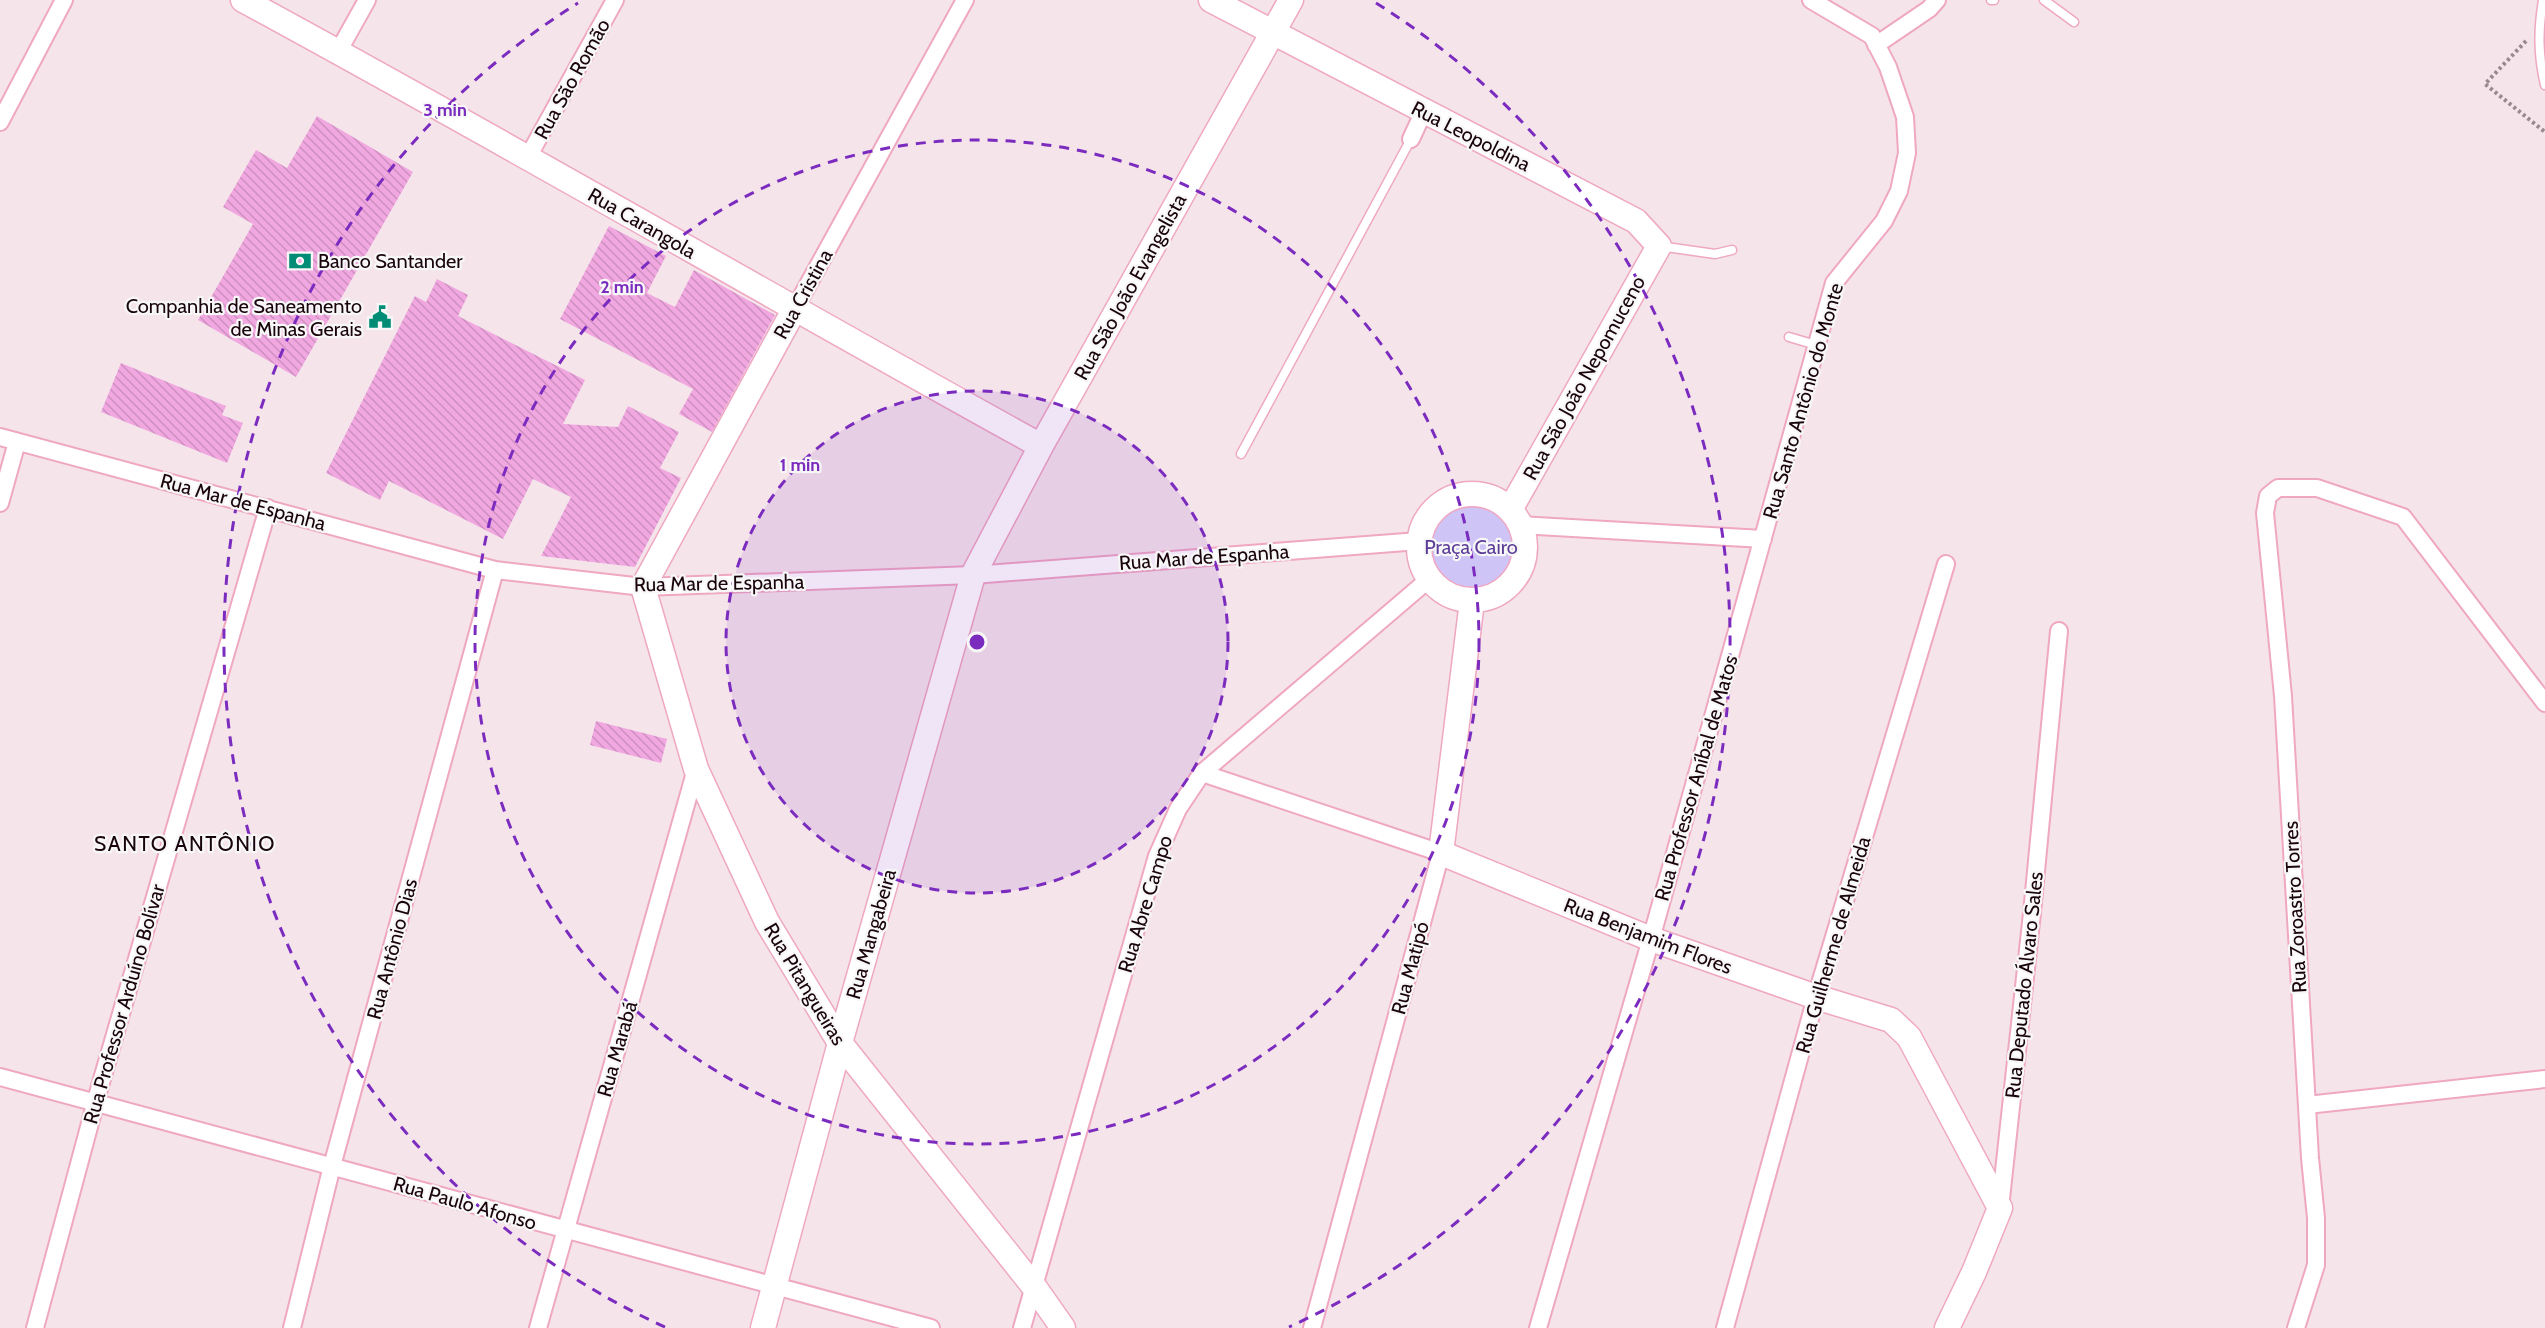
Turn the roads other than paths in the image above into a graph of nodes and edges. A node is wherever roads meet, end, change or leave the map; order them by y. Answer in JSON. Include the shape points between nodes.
{"nodes":[{"id":1,"x":64,"y":0,"type":"edge"},
{"id":2,"x":243,"y":0,"type":"edge"},
{"id":3,"x":367,"y":0,"type":"edge"},
{"id":4,"x":615,"y":0,"type":"edge"},
{"id":5,"x":964,"y":0,"type":"edge"},
{"id":6,"x":1211,"y":0,"type":"edge"},
{"id":7,"x":1291,"y":0,"type":"edge"},
{"id":8,"x":1811,"y":0,"type":"edge"},
{"id":9,"x":1937,"y":0,"type":"edge"},
{"id":10,"x":2044,"y":0,"type":"edge"},
{"id":11,"x":2543,"y":0,"type":"edge"},
{"id":12,"x":2074,"y":22,"type":"dead end"},
{"id":13,"x":1272,"y":33,"type":"junction"},
{"id":14,"x":1876,"y":45,"type":"junction"},
{"id":15,"x":338,"y":52,"type":"junction"},
{"id":16,"x":2545,"y":85,"type":"edge"},
{"id":17,"x":1424,"y":111,"type":"junction"},
{"id":18,"x":0,"y":122,"type":"edge"},
{"id":19,"x":1411,"y":139,"type":"joint"},
{"id":20,"x":528,"y":157,"type":"junction"},
{"id":21,"x":1659,"y":246,"type":"junction"},
{"id":22,"x":1732,"y":250,"type":"dead end"},
{"id":23,"x":794,"y":310,"type":"junction"},
{"id":24,"x":1789,"y":337,"type":"dead end"},
{"id":25,"x":1816,"y":345,"type":"junction"},
{"id":26,"x":0,"y":437,"type":"edge"},
{"id":27,"x":17,"y":442,"type":"junction"},
{"id":28,"x":1041,"y":446,"type":"junction"},
{"id":29,"x":1241,"y":454,"type":"dead end"},
{"id":30,"x":0,"y":504,"type":"edge"},
{"id":31,"x":268,"y":508,"type":"junction"},
{"id":32,"x":1515,"y":518,"type":"junction"},
{"id":33,"x":1763,"y":539,"type":"junction"},
{"id":34,"x":1419,"y":540,"type":"junction"},
{"id":35,"x":1946,"y":564,"type":"dead end"},
{"id":36,"x":495,"y":570,"type":"junction"},
{"id":37,"x":973,"y":575,"type":"junction"},
{"id":38,"x":1428,"y":580,"type":"junction"},
{"id":39,"x":643,"y":587,"type":"junction"},
{"id":40,"x":1472,"y":601,"type":"junction"},
{"id":41,"x":2059,"y":631,"type":"dead end"},
{"id":42,"x":2544,"y":699,"type":"edge"},
{"id":43,"x":696,"y":770,"type":"junction"},
{"id":44,"x":1202,"y":773,"type":"junction"},
{"id":45,"x":1441,"y":854,"type":"junction"},
{"id":46,"x":1651,"y":939,"type":"junction"},
{"id":47,"x":1816,"y":997,"type":"junction"},
{"id":48,"x":840,"y":1043,"type":"junction"},
{"id":49,"x":0,"y":1077,"type":"edge"},
{"id":50,"x":2545,"y":1079,"type":"edge"},
{"id":51,"x":95,"y":1103,"type":"junction"},
{"id":52,"x":2307,"y":1105,"type":"junction"},
{"id":53,"x":333,"y":1166,"type":"junction"},
{"id":54,"x":2000,"y":1208,"type":"junction"},
{"id":55,"x":565,"y":1231,"type":"junction"},
{"id":56,"x":775,"y":1285,"type":"junction"},
{"id":57,"x":1035,"y":1288,"type":"junction"},
{"id":58,"x":35,"y":1328,"type":"edge"},
{"id":59,"x":292,"y":1328,"type":"edge"},
{"id":60,"x":538,"y":1328,"type":"edge"},
{"id":61,"x":763,"y":1328,"type":"edge"},
{"id":62,"x":931,"y":1328,"type":"edge"},
{"id":63,"x":1022,"y":1328,"type":"edge"},
{"id":64,"x":1063,"y":1328,"type":"edge"},
{"id":65,"x":1312,"y":1328,"type":"edge"},
{"id":66,"x":1538,"y":1328,"type":"edge"},
{"id":67,"x":1725,"y":1328,"type":"edge"},
{"id":68,"x":1947,"y":1328,"type":"edge"},
{"id":69,"x":2296,"y":1328,"type":"edge"}],
"edges":[{"from":1,"to":18,"type":"street"},
{"from":2,"to":15,"type":"street","name":"Rua Carangola"},
{"from":3,"to":15,"type":"street"},
{"from":4,"to":20,"type":"street","name":"Rua São Romão"},
{"from":5,"to":23,"type":"street","name":"Rua Cristina"},
{"from":6,"to":13,"type":"street","name":"Rua Leopoldina"},
{"from":7,"to":13,"type":"street","name":"Rua São João Evangelista"},
{"from":8,"to":14,"type":"street","name":"Rua Santo Antônio do Monte","via":[[1872,36]]},
{"from":9,"to":14,"type":"street"},
{"from":10,"to":12,"type":"lane"},
{"from":11,"to":16,"type":"lane","via":[[2538,27]]},
{"from":13,"to":17,"type":"street","name":"Rua Leopoldina"},
{"from":13,"to":28,"type":"street","name":"Rua São João Evangelista"},
{"from":14,"to":25,"type":"street","name":"Rua Santo Antônio do Monte","via":[[1905,117],[1907,153],[1899,191],[1884,221],[1834,283]]},
{"from":15,"to":20,"type":"street","name":"Rua Carangola"},
{"from":17,"to":19,"type":"street"},
{"from":17,"to":21,"type":"street","name":"Rua Leopoldina","via":[[1636,221]]},
{"from":19,"to":29,"type":"lane"},
{"from":20,"to":23,"type":"street","name":"Rua Carangola"},
{"from":21,"to":22,"type":"lane","via":[[1715,254]]},
{"from":21,"to":32,"type":"street","name":"Rua São João Nepomuceno"},
{"from":23,"to":28,"type":"street","name":"Rua Carangola"},
{"from":23,"to":39,"type":"street","name":"Rua Cristina"},
{"from":24,"to":25,"type":"lane"},
{"from":25,"to":33,"type":"street","name":"Rua Santo Antônio do Monte"},
{"from":26,"to":27,"type":"street","name":"Rua Mar de Espanha"},
{"from":27,"to":30,"type":"street"},
{"from":27,"to":31,"type":"street","name":"Rua Mar de Espanha"},
{"from":28,"to":37,"type":"street","name":"Rua São João Evangelista"},
{"from":31,"to":36,"type":"street","name":"Rua Mar de Espanha"},
{"from":31,"to":51,"type":"street","name":"Rua Professor Arduíno Bolívar"},
{"from":32,"to":33,"type":"street"},
{"from":32,"to":34,"type":"street","via":[[1498,501],[1484,495],[1455,496],[1431,513]]},
{"from":32,"to":40,"type":"street","via":[[1525,542],[1516,576],[1505,589]]},
{"from":33,"to":46,"type":"street","name":"Rua Professor Aníbal de Matos"},
{"from":34,"to":37,"type":"street","name":"Rua Mar de Espanha"},
{"from":34,"to":38,"type":"street","via":[[1419,557]]},
{"from":35,"to":47,"type":"street","name":"Rua Guilherme de Almeida"},
{"from":36,"to":39,"type":"street","name":"Rua Mar de Espanha"},
{"from":36,"to":53,"type":"street","name":"Rua Antônio Dias"},
{"from":37,"to":39,"type":"street","name":"Rua Mar de Espanha"},
{"from":37,"to":48,"type":"street","name":"Rua Mangabeira"},
{"from":38,"to":40,"type":"street","via":[[1450,596]]},
{"from":38,"to":44,"type":"street","name":"Rua Abre Campo"},
{"from":39,"to":43,"type":"street","name":"Rua Pitangueiras"},
{"from":40,"to":45,"type":"street","name":"Rua Matipó"},
{"from":41,"to":54,"type":"street","name":"Rua Deputado Álvaro Sales"},
{"from":42,"to":52,"type":"street","name":"Rua Zoroastro Torres","via":[[2403,517],[2317,488],[2278,488],[2268,496],[2265,513],[2283,696]]},
{"from":43,"to":48,"type":"street","name":"Rua Pitangueiras","via":[[767,921]]},
{"from":43,"to":55,"type":"street","name":"Rua Marabá"},
{"from":44,"to":45,"type":"street","name":"Rua Benjamim Flores"},
{"from":44,"to":57,"type":"street","name":"Rua Abre Campo","via":[[1178,809],[1157,856]]},
{"from":45,"to":46,"type":"street","name":"Rua Benjamim Flores"},
{"from":45,"to":65,"type":"street","name":"Rua Matipó"},
{"from":46,"to":47,"type":"street","name":"Rua Benjamim Flores"},
{"from":46,"to":66,"type":"street","name":"Rua Professor Aníbal de Matos"},
{"from":47,"to":54,"type":"street","name":"Rua Benjamim Flores","via":[[1891,1020],[1909,1038]]},
{"from":47,"to":67,"type":"street","name":"Rua Guilherme de Almeida"},
{"from":48,"to":56,"type":"street","name":"Rua Mangabeira"},
{"from":48,"to":57,"type":"street","name":"Rua Pitangueiras"},
{"from":49,"to":51,"type":"street","name":"Rua Paulo Afonso"},
{"from":50,"to":52,"type":"street"},
{"from":51,"to":53,"type":"street","name":"Rua Paulo Afonso"},
{"from":51,"to":58,"type":"street","name":"Rua Professor Arduíno Bolívar"},
{"from":52,"to":69,"type":"street","name":"Rua Zoroastro Torres","via":[[2316,1265]]},
{"from":53,"to":55,"type":"street","name":"Rua Paulo Afonso"},
{"from":53,"to":59,"type":"street","name":"Rua Antônio Dias"},
{"from":54,"to":68,"type":"street","name":"Rua Deputado Álvaro Sales"},
{"from":55,"to":56,"type":"street","name":"Rua Paulo Afonso"},
{"from":55,"to":60,"type":"street","name":"Rua Marabá"},
{"from":56,"to":61,"type":"street","name":"Rua Mangabeira"},
{"from":56,"to":62,"type":"street","name":"Rua Paulo Afonso"},
{"from":57,"to":63,"type":"street","name":"Rua Abre Campo"},
{"from":57,"to":64,"type":"street","name":"Rua Pitangueiras"}]}
